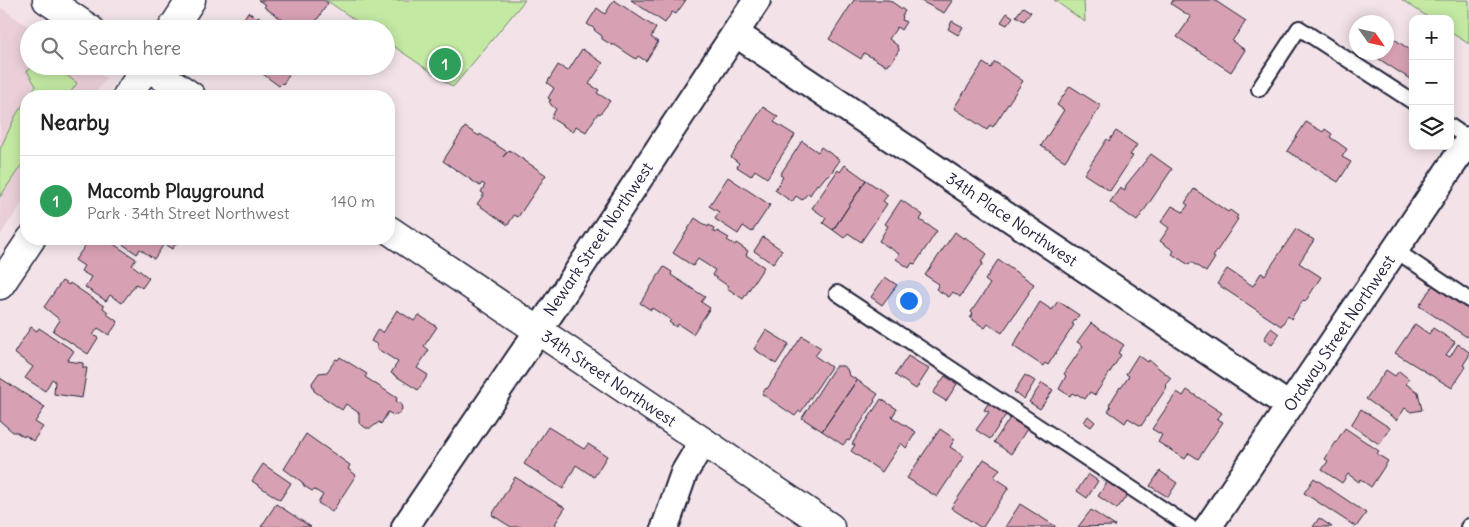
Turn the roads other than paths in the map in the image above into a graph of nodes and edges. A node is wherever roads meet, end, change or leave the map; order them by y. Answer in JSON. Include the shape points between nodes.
{"nodes":[{"id":1,"x":47,"y":0,"type":"edge"},
{"id":2,"x":191,"y":0,"type":"edge"},
{"id":3,"x":757,"y":0,"type":"edge"},
{"id":4,"x":77,"y":20,"type":"edge"},
{"id":5,"x":178,"y":20,"type":"edge"},
{"id":6,"x":735,"y":33,"type":"junction"},
{"id":7,"x":141,"y":75,"type":"edge"},
{"id":8,"x":160,"y":75,"type":"edge"},
{"id":9,"x":1259,"y":89,"type":"dead end"},
{"id":10,"x":131,"y":90,"type":"edge"},
{"id":11,"x":182,"y":90,"type":"edge"},
{"id":12,"x":1409,"y":99,"type":"edge"},
{"id":13,"x":1454,"y":129,"type":"edge"},
{"id":14,"x":1469,"y":139,"type":"edge"},
{"id":15,"x":395,"y":234,"type":"edge"},
{"id":16,"x":27,"y":245,"type":"edge"},
{"id":17,"x":1395,"y":250,"type":"junction"},
{"id":18,"x":0,"y":285,"type":"edge"},
{"id":19,"x":837,"y":293,"type":"dead end"},
{"id":20,"x":1469,"y":300,"type":"edge"},
{"id":21,"x":538,"y":330,"type":"junction"},
{"id":22,"x":1289,"y":406,"type":"junction"},
{"id":23,"x":703,"y":441,"type":"junction"},
{"id":24,"x":405,"y":527,"type":"edge"},
{"id":25,"x":664,"y":527,"type":"edge"},
{"id":26,"x":830,"y":527,"type":"edge"},
{"id":27,"x":1190,"y":527,"type":"edge"},
{"id":28,"x":1208,"y":527,"type":"edge"}],
"edges":[{"from":1,"to":4,"type":"main road"},
{"from":2,"to":5,"type":"main road"},
{"from":3,"to":6,"type":"street","name":"Newark Street Northwest"},
{"from":6,"to":21,"type":"street","name":"Newark Street Northwest"},
{"from":6,"to":22,"type":"street","name":"34th Place Northwest"},
{"from":7,"to":10,"type":"main road"},
{"from":8,"to":11,"type":"main road"},
{"from":9,"to":12,"type":"lane","via":[[1299,28]]},
{"from":13,"to":14,"type":"lane"},
{"from":14,"to":17,"type":"street","name":"Ordway Street Northwest"},
{"from":15,"to":21,"type":"main road","name":"34th Street Northwest"},
{"from":16,"to":18,"type":"main road"},
{"from":17,"to":20,"type":"lane"},
{"from":17,"to":22,"type":"street","name":"Ordway Street Northwest"},
{"from":19,"to":27,"type":"lane"},
{"from":21,"to":23,"type":"main road","name":"34th Street Northwest"},
{"from":21,"to":24,"type":"street","name":"Newark Street Northwest"},
{"from":22,"to":28,"type":"street","name":"Ordway Street Northwest"},
{"from":23,"to":25,"type":"street","via":[[684,473]]},
{"from":23,"to":26,"type":"main road","name":"34th Street Northwest"}]}
